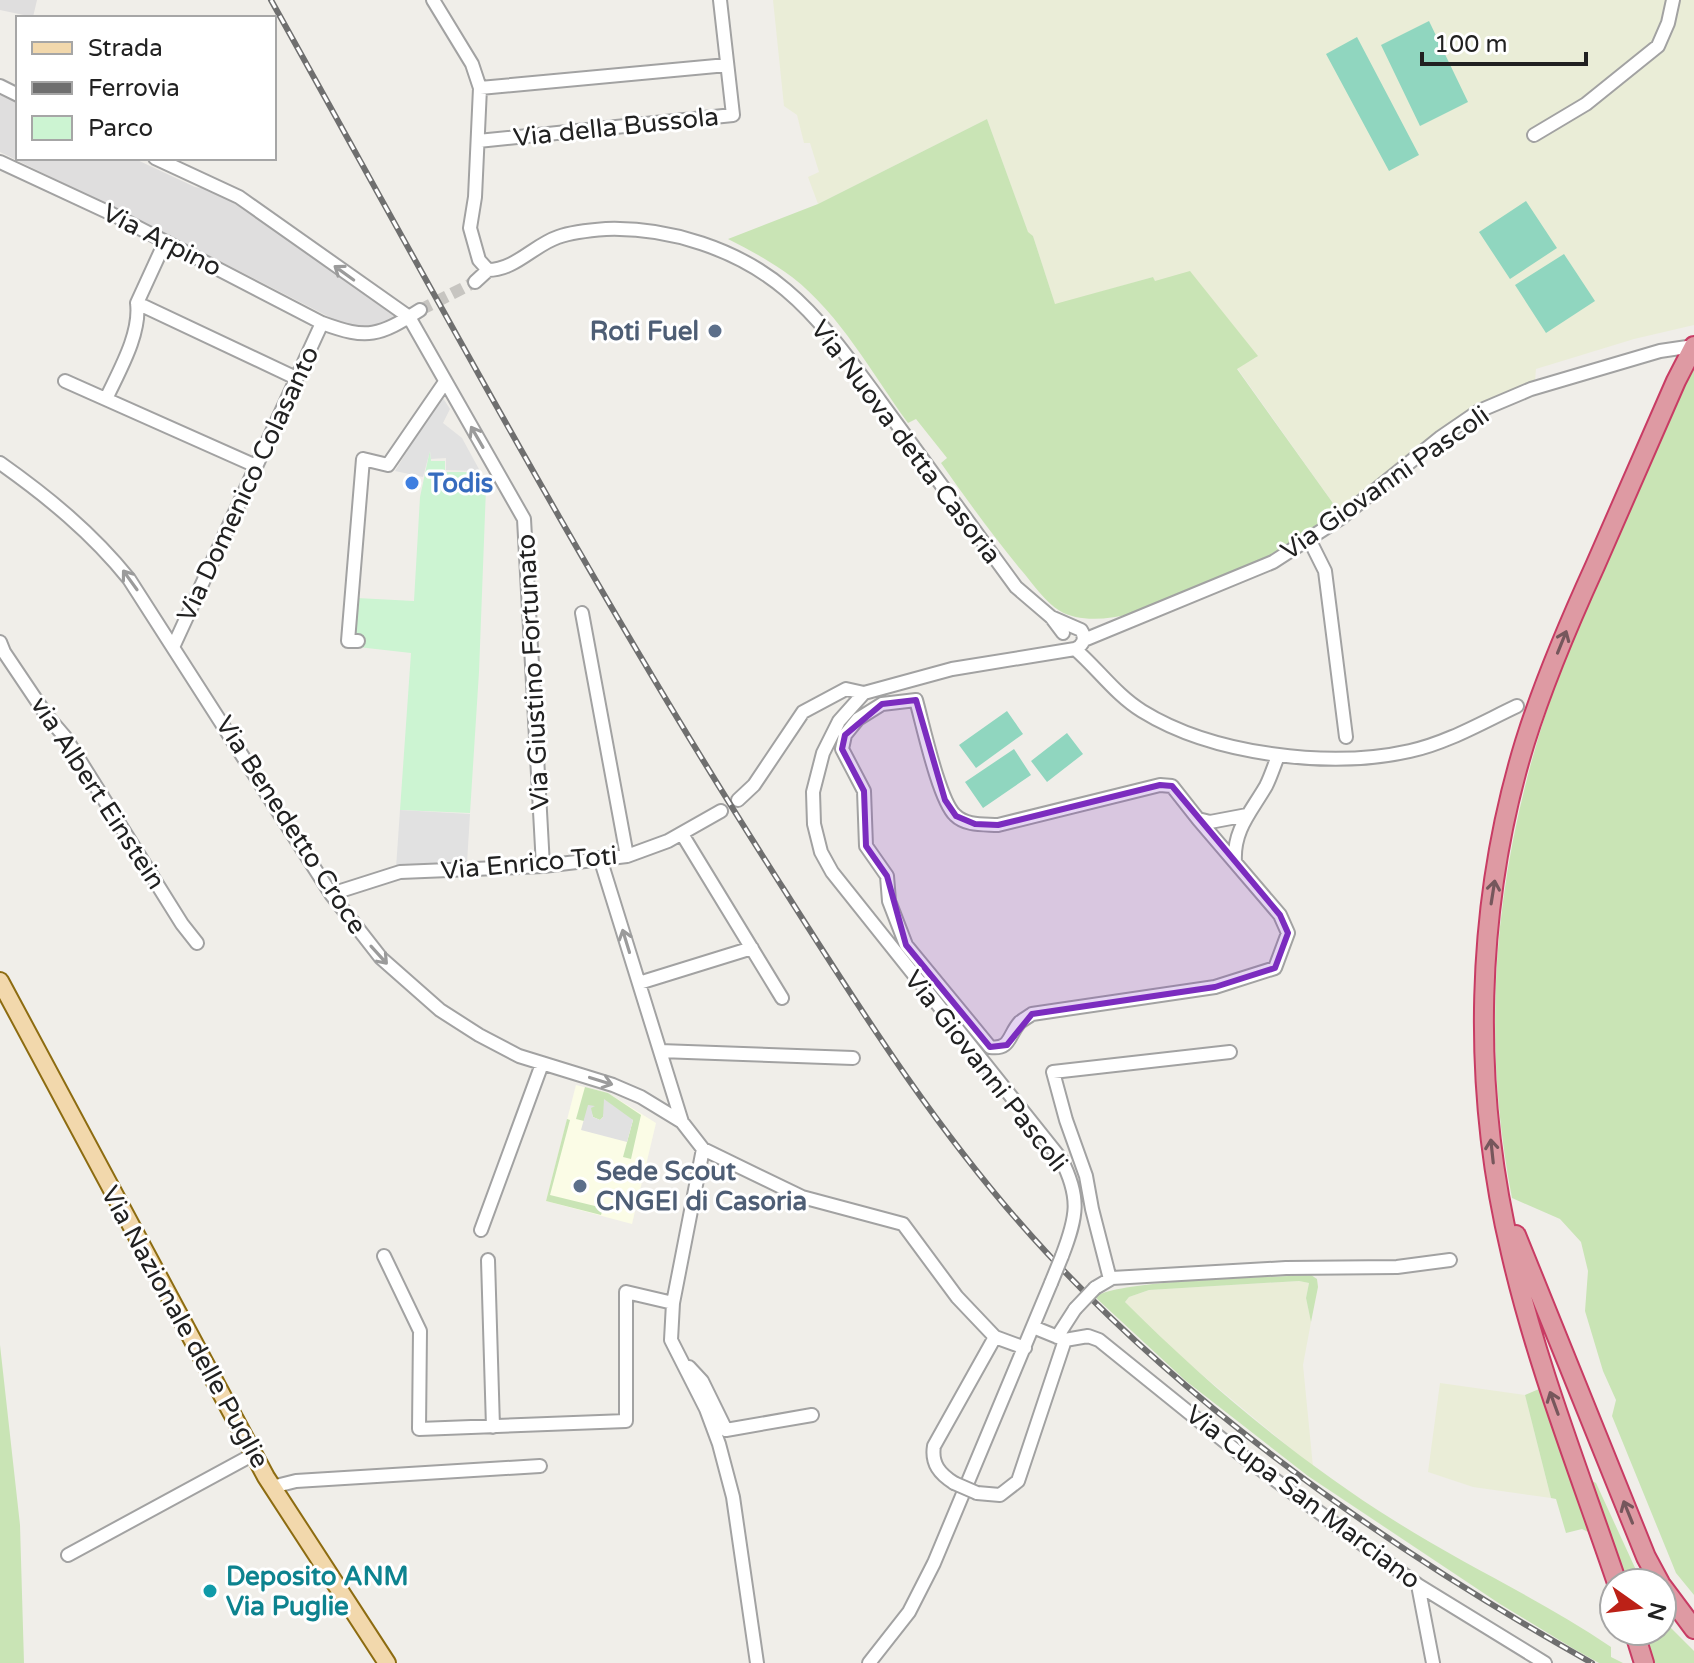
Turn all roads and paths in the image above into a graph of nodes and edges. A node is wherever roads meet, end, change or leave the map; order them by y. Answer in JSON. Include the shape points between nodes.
{"nodes":[{"id":1,"x":433,"y":0,"type":"edge"},
{"id":2,"x":720,"y":0,"type":"edge"},
{"id":3,"x":1673,"y":0,"type":"edge"},
{"id":4,"x":727,"y":65,"type":"junction"},
{"id":5,"x":480,"y":88,"type":"junction"},
{"id":6,"x":1534,"y":135,"type":"dead end"},
{"id":7,"x":478,"y":141,"type":"junction"},
{"id":8,"x":159,"y":160,"type":"edge"},
{"id":9,"x":0,"y":162,"type":"edge"},
{"id":10,"x":165,"y":242,"type":"junction"},
{"id":11,"x":488,"y":270,"type":"junction"},
{"id":12,"x":475,"y":282,"type":"tunnel mouth"},
{"id":13,"x":137,"y":303,"type":"junction"},
{"id":14,"x":414,"y":314,"type":"junction"},
{"id":15,"x":322,"y":323,"type":"junction"},
{"id":16,"x":1694,"y":346,"type":"edge"},
{"id":17,"x":296,"y":378,"type":"junction"},
{"id":18,"x":65,"y":381,"type":"dead end"},
{"id":19,"x":445,"y":382,"type":"junction"},
{"id":20,"x":106,"y":399,"type":"junction"},
{"id":21,"x":0,"y":463,"type":"edge"},
{"id":22,"x":256,"y":466,"type":"junction"},
{"id":23,"x":1309,"y":539,"type":"junction"},
{"id":24,"x":582,"y":613,"type":"dead end"},
{"id":25,"x":1074,"y":639,"type":"junction"},
{"id":26,"x":358,"y":641,"type":"dead end"},
{"id":27,"x":0,"y":642,"type":"edge"},
{"id":28,"x":174,"y":645,"type":"junction"},
{"id":29,"x":864,"y":693,"type":"junction"},
{"id":30,"x":1517,"y":706,"type":"dead end"},
{"id":31,"x":1346,"y":737,"type":"dead end"},
{"id":32,"x":1278,"y":756,"type":"junction"},
{"id":33,"x":738,"y":800,"type":"dead end"},
{"id":34,"x":721,"y":811,"type":"dead end"},
{"id":35,"x":1247,"y":815,"type":"junction"},
{"id":36,"x":1198,"y":819,"type":"junction"},
{"id":37,"x":682,"y":834,"type":"junction"},
{"id":38,"x":627,"y":856,"type":"junction"},
{"id":39,"x":600,"y":858,"type":"junction"},
{"id":40,"x":1235,"y":862,"type":"junction"},
{"id":41,"x":543,"y":866,"type":"junction"},
{"id":42,"x":331,"y":894,"type":"junction"},
{"id":43,"x":197,"y":943,"type":"dead end"},
{"id":44,"x":752,"y":948,"type":"junction"},
{"id":45,"x":0,"y":981,"type":"edge"},
{"id":46,"x":639,"y":983,"type":"junction"},
{"id":47,"x":782,"y":998,"type":"dead end"},
{"id":48,"x":660,"y":1051,"type":"junction"},
{"id":49,"x":1230,"y":1052,"type":"dead end"},
{"id":50,"x":853,"y":1058,"type":"dead end"},
{"id":51,"x":542,"y":1064,"type":"junction"},
{"id":52,"x":682,"y":1122,"type":"junction"},
{"id":53,"x":703,"y":1149,"type":"junction"},
{"id":54,"x":1497,"y":1187,"type":"junction"},
{"id":55,"x":481,"y":1230,"type":"dead end"},
{"id":56,"x":384,"y":1256,"type":"dead end"},
{"id":57,"x":488,"y":1260,"type":"dead end"},
{"id":58,"x":1450,"y":1260,"type":"dead end"},
{"id":59,"x":1110,"y":1279,"type":"junction"},
{"id":60,"x":673,"y":1303,"type":"junction"},
{"id":61,"x":1033,"y":1327,"type":"junction"},
{"id":62,"x":995,"y":1337,"type":"junction"},
{"id":63,"x":1061,"y":1339,"type":"junction"},
{"id":64,"x":1025,"y":1348,"type":"junction"},
{"id":65,"x":681,"y":1359,"type":"junction"},
{"id":66,"x":812,"y":1415,"type":"dead end"},
{"id":67,"x":493,"y":1427,"type":"junction"},
{"id":68,"x":254,"y":1454,"type":"junction"},
{"id":69,"x":540,"y":1466,"type":"dead end"},
{"id":70,"x":272,"y":1487,"type":"junction"},
{"id":71,"x":68,"y":1555,"type":"dead end"},
{"id":72,"x":1612,"y":1567,"type":"edge"},
{"id":73,"x":1652,"y":1567,"type":"edge"},
{"id":74,"x":1418,"y":1585,"type":"junction"},
{"id":75,"x":1678,"y":1607,"type":"edge"},
{"id":76,"x":1694,"y":1629,"type":"edge"},
{"id":77,"x":387,"y":1663,"type":"edge"},
{"id":78,"x":757,"y":1663,"type":"edge"},
{"id":79,"x":869,"y":1663,"type":"edge"},
{"id":80,"x":1433,"y":1663,"type":"edge"},
{"id":81,"x":1545,"y":1663,"type":"edge"}],
"edges":[{"from":1,"to":5,"type":"street","via":[[472,64]]},
{"from":2,"to":4,"type":"street","name":"Via della Bussola"},
{"from":3,"to":6,"type":"street","via":[[1658,46],[1586,104]]},
{"from":4,"to":5,"type":"street"},
{"from":4,"to":7,"type":"street","name":"Via della Bussola","via":[[733,115]]},
{"from":5,"to":7,"type":"street"},
{"from":7,"to":11,"type":"street","via":[[470,228],[479,260]]},
{"from":14,"to":8,"type":"street","one_way":true,"via":[[239,197]]},
{"from":9,"to":10,"type":"street","name":"Via Arpino"},
{"from":10,"to":13,"type":"street"},
{"from":10,"to":15,"type":"street","name":"Via Arpino"},
{"from":11,"to":12,"type":"street"},
{"from":11,"to":25,"type":"street","name":"Via Nuova detta Casoria","via":[[556,237],[606,229],[709,245],[759,271],[799,302],[845,354],[1016,587]]},
{"from":13,"to":17,"type":"street"},
{"from":13,"to":20,"type":"street","via":[[126,354]]},
{"from":14,"to":15,"type":"street","name":"Via Arpino","via":[[371,334]]},
{"from":14,"to":19,"type":"street","name":"Via Giustino Fortunato"},
{"from":15,"to":17,"type":"street","name":"Via Domenico Colasanto"},
{"from":16,"to":23,"type":"street","name":"Via Giovanni Pascoli","via":[[1531,389],[1479,411]]},
{"from":54,"to":16,"type":"highway","one_way":true,"via":[[1487,1095],[1485,980],[1489,918],[1511,793],[1575,612]]},
{"from":17,"to":22,"type":"street","name":"Via Domenico Colasanto"},
{"from":18,"to":20,"type":"street"},
{"from":19,"to":26,"type":"street","via":[[388,465],[363,459],[348,641]]},
{"from":41,"to":19,"type":"street","name":"Via Giustino Fortunato","one_way":true,"via":[[524,519]]},
{"from":20,"to":22,"type":"street"},
{"from":28,"to":21,"type":"street","name":"Via Benedetto Croce","one_way":true,"via":[[103,546]]},
{"from":22,"to":28,"type":"street","name":"Via Domenico Colasanto"},
{"from":23,"to":25,"type":"street","name":"Via Giovanni Pascoli","via":[[1273,562],[1128,623]]},
{"from":23,"to":31,"type":"street","via":[[1325,571]]},
{"from":24,"to":38,"type":"street"},
{"from":25,"to":29,"type":"street","name":"Via Giovanni Pascoli","via":[[1033,654]]},
{"from":25,"to":32,"type":"street","name":"Via Nuova detta Casoria","via":[[1116,691],[1143,712],[1188,732]]},
{"from":27,"to":43,"type":"street","name":"via Albert Einstein"},
{"from":28,"to":42,"type":"street","name":"Via Benedetto Croce"},
{"from":29,"to":33,"type":"street","via":[[846,689],[803,712]]},
{"from":29,"to":61,"type":"street","name":"Via Giovanni Pascoli","bridge":true,"via":[[839,721],[823,753],[813,792],[821,852],[1061,1159],[1076,1211]]},
{"from":30,"to":32,"type":"street","name":"Via Nuova detta Casoria","via":[[1412,751],[1359,759]]},
{"from":32,"to":35,"type":"street"},
{"from":34,"to":37,"type":"street","name":"Via Enrico Toti"},
{"from":35,"to":36,"type":"street"},
{"from":35,"to":40,"type":"street","via":[[1237,832]]},
{"from":36,"to":40,"type":"street"},
{"from":36,"to":40,"type":"street","via":[[1172,786],[1160,785],[998,825],[975,824],[956,816],[945,800],[916,700],[882,704],[845,735],[842,749],[864,791],[866,846],[887,876],[889,901],[906,945],[990,1047],[1007,1045],[1020,1022],[1032,1014],[1215,987],[1275,968],[1288,933],[1280,915]]},
{"from":37,"to":38,"type":"street","name":"Via Enrico Toti"},
{"from":37,"to":44,"type":"street"},
{"from":38,"to":39,"type":"street","name":"Via Enrico Toti"},
{"from":39,"to":41,"type":"street","name":"Via Enrico Toti"},
{"from":46,"to":39,"type":"street","one_way":true},
{"from":41,"to":42,"type":"street","name":"Via Enrico Toti","via":[[400,872]]},
{"from":42,"to":51,"type":"street","name":"Via Benedetto Croce","one_way":true,"via":[[381,958],[440,1010]]},
{"from":44,"to":46,"type":"street"},
{"from":44,"to":47,"type":"street"},
{"from":45,"to":68,"type":"main road","name":"Via Nazionale delle Puglie"},
{"from":46,"to":48,"type":"street"},
{"from":48,"to":50,"type":"street"},
{"from":48,"to":52,"type":"street"},
{"from":49,"to":59,"type":"street","via":[[1053,1072],[1086,1176]]},
{"from":51,"to":52,"type":"street","name":"Via Benedetto Croce","one_way":true,"via":[[613,1085]]},
{"from":51,"to":55,"type":"street"},
{"from":52,"to":53,"type":"street","name":"Via Benedetto Croce"},
{"from":53,"to":60,"type":"street"},
{"from":53,"to":62,"type":"street","name":"Via Benedetto Croce","via":[[802,1197],[903,1224],[957,1297]]},
{"from":72,"to":54,"type":"highway","one_way":true,"via":[[1546,1380]]},
{"from":73,"to":54,"type":"highway","one_way":true},
{"from":56,"to":67,"type":"street","via":[[420,1331],[419,1429]]},
{"from":57,"to":67,"type":"street"},
{"from":58,"to":59,"type":"street","via":[[1397,1267]]},
{"from":59,"to":63,"type":"street","bridge":true,"via":[[1075,1309]]},
{"from":60,"to":65,"type":"street","via":[[671,1340]]},
{"from":60,"to":67,"type":"street","via":[[626,1292],[626,1421]]},
{"from":61,"to":63,"type":"street","name":"Via Cupa San Marciano"},
{"from":61,"to":64,"type":"street","name":"Via Giovanni Pascoli"},
{"from":62,"to":63,"type":"street","bridge":true,"via":[[934,1446],[934,1464],[954,1483],[1000,1495],[1023,1471]]},
{"from":62,"to":64,"type":"street","name":"Via Benedetto Croce"},
{"from":63,"to":74,"type":"street","name":"Via Cupa San Marciano","via":[[1099,1340],[1244,1457]]},
{"from":64,"to":79,"type":"street","name":"Via Giovanni Pascoli","via":[[934,1563],[909,1612]]},
{"from":65,"to":66,"type":"street","via":[[702,1381],[726,1430]]},
{"from":65,"to":78,"type":"street","via":[[719,1444],[733,1497]]},
{"from":68,"to":70,"type":"main road","name":"Via Nazionale delle Puglie"},
{"from":68,"to":71,"type":"street"},
{"from":69,"to":70,"type":"street","via":[[296,1481]]},
{"from":70,"to":77,"type":"main road","name":"Via Nazionale delle Puglie"},
{"from":74,"to":80,"type":"street"},
{"from":74,"to":81,"type":"street","name":"Via Cupa San Marciano"},
{"from":75,"to":76,"type":"highway"}]}
